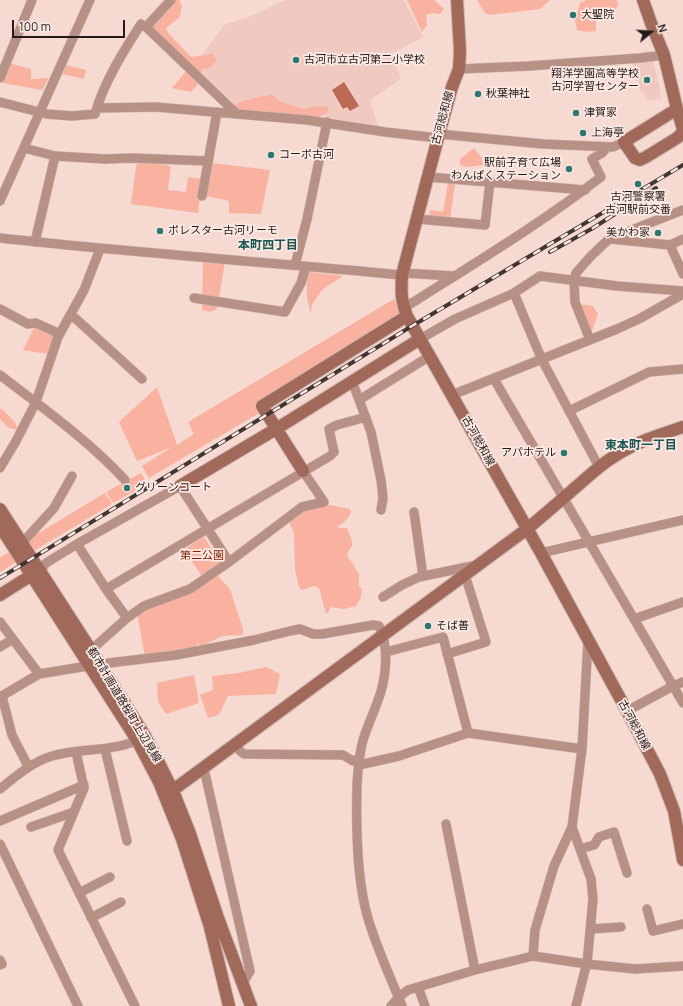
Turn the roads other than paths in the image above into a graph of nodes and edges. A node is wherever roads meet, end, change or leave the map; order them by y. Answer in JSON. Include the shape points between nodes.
{"nodes":[{"id":1,"x":32,"y":0,"type":"edge"},
{"id":2,"x":90,"y":0,"type":"edge"},
{"id":3,"x":171,"y":0,"type":"edge"},
{"id":4,"x":457,"y":0,"type":"edge"},
{"id":5,"x":643,"y":0,"type":"edge"},
{"id":6,"x":146,"y":27,"type":"junction"},
{"id":7,"x":664,"y":55,"type":"junction"},
{"id":8,"x":458,"y":69,"type":"junction"},
{"id":9,"x":0,"y":78,"type":"edge"},
{"id":10,"x":0,"y":102,"type":"edge"},
{"id":11,"x":678,"y":104,"type":"edge"},
{"id":12,"x":97,"y":108,"type":"junction"},
{"id":13,"x":40,"y":111,"type":"junction"},
{"id":14,"x":217,"y":112,"type":"junction"},
{"id":15,"x":237,"y":114,"type":"junction"},
{"id":16,"x":327,"y":122,"type":"junction"},
{"id":17,"x":438,"y":136,"type":"junction"},
{"id":18,"x":624,"y":142,"type":"junction"},
{"id":19,"x":606,"y":147,"type":"junction"},
{"id":20,"x":24,"y":148,"type":"junction"},
{"id":21,"x":55,"y":156,"type":"junction"},
{"id":22,"x":208,"y":161,"type":"junction"},
{"id":23,"x":428,"y":177,"type":"junction"},
{"id":24,"x":490,"y":182,"type":"junction"},
{"id":25,"x":585,"y":190,"type":"junction"},
{"id":26,"x":202,"y":196,"type":"dead end"},
{"id":27,"x":0,"y":201,"type":"edge"},
{"id":28,"x":683,"y":210,"type":"edge"},
{"id":29,"x":417,"y":219,"type":"junction"},
{"id":30,"x":0,"y":238,"type":"edge"},
{"id":31,"x":610,"y":239,"type":"junction"},
{"id":32,"x":683,"y":239,"type":"edge"},
{"id":33,"x":35,"y":242,"type":"junction"},
{"id":34,"x":670,"y":245,"type":"junction"},
{"id":35,"x":100,"y":249,"type":"junction"},
{"id":36,"x":295,"y":265,"type":"junction"},
{"id":37,"x":306,"y":266,"type":"junction"},
{"id":38,"x":403,"y":274,"type":"junction"},
{"id":39,"x":683,"y":274,"type":"edge"},
{"id":40,"x":454,"y":276,"type":"junction"},
{"id":41,"x":574,"y":280,"type":"junction"},
{"id":42,"x":683,"y":291,"type":"edge"},
{"id":43,"x":514,"y":293,"type":"junction"},
{"id":44,"x":683,"y":294,"type":"edge"},
{"id":45,"x":194,"y":298,"type":"dead end"},
{"id":46,"x":0,"y":309,"type":"edge"},
{"id":47,"x":405,"y":312,"type":"junction"},
{"id":48,"x":70,"y":317,"type":"junction"},
{"id":49,"x":60,"y":334,"type":"junction"},
{"id":50,"x":420,"y":339,"type":"junction"},
{"id":51,"x":590,"y":340,"type":"junction"},
{"id":52,"x":430,"y":356,"type":"junction"},
{"id":53,"x":542,"y":360,"type":"junction"},
{"id":54,"x":683,"y":369,"type":"edge"},
{"id":55,"x":0,"y":375,"type":"edge"},
{"id":56,"x":142,"y":379,"type":"dead end"},
{"id":57,"x":494,"y":379,"type":"junction"},
{"id":58,"x":352,"y":382,"type":"junction"},
{"id":59,"x":452,"y":395,"type":"junction"},
{"id":60,"x":359,"y":400,"type":"junction"},
{"id":61,"x":36,"y":402,"type":"junction"},
{"id":62,"x":569,"y":411,"type":"junction"},
{"id":63,"x":366,"y":417,"type":"junction"},
{"id":64,"x":683,"y":428,"type":"edge"},
{"id":65,"x":276,"y":429,"type":"junction"},
{"id":66,"x":599,"y":467,"type":"junction"},
{"id":67,"x":0,"y":468,"type":"edge"},
{"id":68,"x":303,"y":471,"type":"junction"},
{"id":69,"x":72,"y":476,"type":"dead end"},
{"id":70,"x":125,"y":480,"type":"dead end"},
{"id":71,"x":180,"y":486,"type":"junction"},
{"id":72,"x":563,"y":499,"type":"junction"},
{"id":73,"x":0,"y":509,"type":"edge"},
{"id":74,"x":381,"y":510,"type":"dead end"},
{"id":75,"x":414,"y":512,"type":"dead end"},
{"id":76,"x":683,"y":520,"type":"edge"},
{"id":77,"x":0,"y":526,"type":"edge"},
{"id":78,"x":207,"y":529,"type":"junction"},
{"id":79,"x":526,"y":529,"type":"junction"},
{"id":80,"x":588,"y":542,"type":"junction"},
{"id":81,"x":22,"y":543,"type":"junction"},
{"id":82,"x":77,"y":544,"type":"junction"},
{"id":83,"x":541,"y":553,"type":"junction"},
{"id":84,"x":229,"y":562,"type":"junction"},
{"id":85,"x":479,"y":565,"type":"junction"},
{"id":86,"x":36,"y":573,"type":"junction"},
{"id":87,"x":465,"y":575,"type":"junction"},
{"id":88,"x":423,"y":576,"type":"junction"},
{"id":89,"x":106,"y":589,"type":"junction"},
{"id":90,"x":0,"y":595,"type":"edge"},
{"id":91,"x":382,"y":597,"type":"dead end"},
{"id":92,"x":683,"y":602,"type":"edge"},
{"id":93,"x":127,"y":618,"type":"junction"},
{"id":94,"x":634,"y":619,"type":"junction"},
{"id":95,"x":0,"y":622,"type":"edge"},
{"id":96,"x":383,"y":635,"type":"junction"},
{"id":97,"x":13,"y":639,"type":"junction"},
{"id":98,"x":588,"y":641,"type":"junction"},
{"id":99,"x":0,"y":647,"type":"edge"},
{"id":100,"x":91,"y":650,"type":"junction"},
{"id":101,"x":386,"y":652,"type":"junction"},
{"id":102,"x":448,"y":654,"type":"junction"},
{"id":103,"x":95,"y":665,"type":"junction"},
{"id":104,"x":39,"y":674,"type":"junction"},
{"id":105,"x":683,"y":682,"type":"edge"},
{"id":106,"x":673,"y":686,"type":"junction"},
{"id":107,"x":1,"y":697,"type":"edge"},
{"id":108,"x":683,"y":702,"type":"edge"},
{"id":109,"x":627,"y":711,"type":"junction"},
{"id":110,"x":468,"y":733,"type":"junction"},
{"id":111,"x":141,"y":738,"type":"junction"},
{"id":112,"x":236,"y":745,"type":"junction"},
{"id":113,"x":105,"y":749,"type":"junction"},
{"id":114,"x":582,"y":749,"type":"junction"},
{"id":115,"x":76,"y":752,"type":"junction"},
{"id":116,"x":359,"y":762,"type":"junction"},
{"id":117,"x":28,"y":766,"type":"junction"},
{"id":118,"x":204,"y":768,"type":"junction"},
{"id":119,"x":84,"y":785,"type":"junction"},
{"id":120,"x":0,"y":789,"type":"edge"},
{"id":121,"x":169,"y":794,"type":"junction"},
{"id":122,"x":74,"y":812,"type":"junction"},
{"id":123,"x":679,"y":816,"type":"edge"},
{"id":124,"x":0,"y":821,"type":"edge"},
{"id":125,"x":446,"y":824,"type":"dead end"},
{"id":126,"x":31,"y":827,"type":"dead end"},
{"id":127,"x":572,"y":828,"type":"junction"},
{"id":128,"x":127,"y":841,"type":"dead end"},
{"id":129,"x":0,"y":844,"type":"edge"},
{"id":130,"x":580,"y":849,"type":"junction"},
{"id":131,"x":683,"y":860,"type":"edge"},
{"id":132,"x":627,"y":873,"type":"dead end"},
{"id":133,"x":110,"y":877,"type":"dead end"},
{"id":134,"x":79,"y":893,"type":"junction"},
{"id":135,"x":121,"y":902,"type":"dead end"},
{"id":136,"x":647,"y":908,"type":"dead end"},
{"id":137,"x":91,"y":918,"type":"junction"},
{"id":138,"x":683,"y":924,"type":"edge"},
{"id":139,"x":621,"y":927,"type":"dead end"},
{"id":140,"x":590,"y":929,"type":"junction"},
{"id":141,"x":533,"y":956,"type":"junction"},
{"id":142,"x":0,"y":960,"type":"edge"},
{"id":143,"x":587,"y":964,"type":"junction"},
{"id":144,"x":0,"y":965,"type":"edge"},
{"id":145,"x":683,"y":966,"type":"edge"},
{"id":146,"x":475,"y":970,"type":"junction"},
{"id":147,"x":243,"y":983,"type":"junction"},
{"id":148,"x":418,"y":987,"type":"junction"},
{"id":149,"x":398,"y":997,"type":"junction"},
{"id":150,"x":78,"y":1006,"type":"edge"},
{"id":151,"x":135,"y":1006,"type":"edge"},
{"id":152,"x":229,"y":1006,"type":"edge"},
{"id":153,"x":251,"y":1006,"type":"edge"},
{"id":154,"x":391,"y":1006,"type":"edge"},
{"id":155,"x":402,"y":1006,"type":"edge"},
{"id":156,"x":425,"y":1006,"type":"edge"},
{"id":157,"x":576,"y":1006,"type":"edge"}],
"edges":[{"from":1,"to":9,"type":"street"},
{"from":2,"to":13,"type":"street"},
{"from":3,"to":6,"type":"street"},
{"from":4,"to":8,"type":"street","name":"古河総和線","via":[[460,51]]},
{"from":5,"to":7,"type":"street"},
{"from":6,"to":12,"type":"street","via":[[141,24],[129,43]]},
{"from":6,"to":15,"type":"street"},
{"from":7,"to":8,"type":"street"},
{"from":7,"to":11,"type":"street"},
{"from":8,"to":17,"type":"street","name":"古河総和線"},
{"from":10,"to":13,"type":"street"},
{"from":11,"to":18,"type":"street"},
{"from":11,"to":18,"type":"street","via":[[683,129],[677,138],[640,160],[633,156]]},
{"from":12,"to":13,"type":"street","via":[[95,114],[72,116]]},
{"from":12,"to":14,"type":"street","via":[[156,107]]},
{"from":13,"to":20,"type":"street"},
{"from":14,"to":15,"type":"street"},
{"from":14,"to":22,"type":"street"},
{"from":15,"to":16,"type":"street"},
{"from":16,"to":17,"type":"street","via":[[385,132]]},
{"from":16,"to":36,"type":"street"},
{"from":17,"to":19,"type":"street"},
{"from":17,"to":23,"type":"street","name":"古河総和線"},
{"from":18,"to":19,"type":"street"},
{"from":19,"to":25,"type":"street","via":[[592,159],[601,177]]},
{"from":20,"to":21,"type":"street"},
{"from":20,"to":27,"type":"street"},
{"from":21,"to":22,"type":"street","via":[[105,160],[132,158]]},
{"from":21,"to":33,"type":"street"},
{"from":22,"to":26,"type":"street"},
{"from":23,"to":24,"type":"street"},
{"from":23,"to":29,"type":"street","name":"古河総和線"},
{"from":24,"to":25,"type":"street"},
{"from":24,"to":29,"type":"street","via":[[485,225]]},
{"from":25,"to":40,"type":"street"},
{"from":28,"to":31,"type":"street"},
{"from":29,"to":38,"type":"street","name":"古河総和線"},
{"from":30,"to":33,"type":"street"},
{"from":31,"to":34,"type":"street"},
{"from":31,"to":41,"type":"street","via":[[576,273]]},
{"from":32,"to":34,"type":"street"},
{"from":33,"to":35,"type":"street"},
{"from":34,"to":39,"type":"street"},
{"from":35,"to":36,"type":"street"},
{"from":35,"to":48,"type":"street"},
{"from":36,"to":37,"type":"street"},
{"from":37,"to":38,"type":"street"},
{"from":37,"to":45,"type":"street","via":[[301,282],[285,312]]},
{"from":38,"to":40,"type":"street"},
{"from":38,"to":47,"type":"street","name":"古河総和線","via":[[401,293]]},
{"from":40,"to":47,"type":"street"},
{"from":41,"to":42,"type":"street"},
{"from":41,"to":43,"type":"street","via":[[540,276]]},
{"from":41,"to":51,"type":"street","via":[[575,302]]},
{"from":43,"to":50,"type":"street","via":[[456,319]]},
{"from":43,"to":53,"type":"street"},
{"from":44,"to":51,"type":"street","via":[[639,319]]},
{"from":46,"to":49,"type":"street","via":[[28,324],[36,323]]},
{"from":47,"to":50,"type":"street","name":"古河総和線"},
{"from":47,"to":65,"type":"street","via":[[262,406]]},
{"from":48,"to":49,"type":"street"},
{"from":48,"to":56,"type":"street","via":[[75,318]]},
{"from":49,"to":61,"type":"street"},
{"from":50,"to":52,"type":"street","name":"古河総和線"},
{"from":50,"to":58,"type":"street"},
{"from":51,"to":53,"type":"street"},
{"from":52,"to":59,"type":"street","name":"古河総和線"},
{"from":52,"to":60,"type":"street"},
{"from":53,"to":57,"type":"street"},
{"from":53,"to":62,"type":"street"},
{"from":54,"to":62,"type":"street","via":[[649,372]]},
{"from":55,"to":61,"type":"street"},
{"from":57,"to":59,"type":"street"},
{"from":57,"to":72,"type":"street"},
{"from":58,"to":60,"type":"street"},
{"from":58,"to":65,"type":"street"},
{"from":59,"to":79,"type":"street","name":"古河総和線"},
{"from":60,"to":63,"type":"street"},
{"from":61,"to":67,"type":"street"},
{"from":61,"to":70,"type":"street","via":[[97,451]]},
{"from":62,"to":66,"type":"street"},
{"from":63,"to":68,"type":"street","via":[[329,429],[334,452]]},
{"from":63,"to":74,"type":"street","via":[[381,480]]},
{"from":64,"to":66,"type":"street","via":[[632,446]]},
{"from":65,"to":68,"type":"street"},
{"from":65,"to":71,"type":"street"},
{"from":66,"to":72,"type":"street"},
{"from":68,"to":78,"type":"street"},
{"from":68,"to":84,"type":"street","via":[[324,502],[302,508]]},
{"from":69,"to":81,"type":"street","via":[[54,508]]},
{"from":71,"to":78,"type":"street"},
{"from":71,"to":82,"type":"street"},
{"from":72,"to":79,"type":"street"},
{"from":72,"to":80,"type":"street"},
{"from":73,"to":81,"type":"street","name":"都市計画道路桜町上辺見線"},
{"from":75,"to":88,"type":"street"},
{"from":76,"to":80,"type":"street"},
{"from":77,"to":86,"type":"street","name":"都市計画道路桜町上辺見線"},
{"from":78,"to":84,"type":"street"},
{"from":78,"to":89,"type":"street"},
{"from":79,"to":83,"type":"street","name":"古河総和線"},
{"from":79,"to":85,"type":"street"},
{"from":80,"to":83,"type":"street"},
{"from":80,"to":94,"type":"street"},
{"from":81,"to":86,"type":"street","name":"都市計画道路桜町上辺見線"},
{"from":82,"to":86,"type":"street"},
{"from":82,"to":89,"type":"street"},
{"from":83,"to":98,"type":"street","name":"古河総和線"},
{"from":84,"to":93,"type":"street","via":[[190,589],[144,606]]},
{"from":85,"to":87,"type":"street"},
{"from":85,"to":88,"type":"street"},
{"from":86,"to":90,"type":"street"},
{"from":86,"to":100,"type":"street","name":"都市計画道路桜町上辺見線"},
{"from":86,"to":103,"type":"street","name":"都市計画道路桜町上辺見線"},
{"from":87,"to":96,"type":"street"},
{"from":87,"to":102,"type":"street","via":[[486,642]]},
{"from":88,"to":91,"type":"street"},
{"from":89,"to":93,"type":"street"},
{"from":92,"to":94,"type":"street"},
{"from":93,"to":100,"type":"street"},
{"from":94,"to":106,"type":"street"},
{"from":95,"to":97,"type":"street"},
{"from":96,"to":101,"type":"street"},
{"from":96,"to":103,"type":"street","via":[[379,626],[373,624],[322,634],[295,630],[176,655]]},
{"from":96,"to":112,"type":"street"},
{"from":97,"to":99,"type":"street"},
{"from":97,"to":104,"type":"street"},
{"from":98,"to":109,"type":"street","name":"古河総和線"},
{"from":98,"to":114,"type":"street"},
{"from":100,"to":103,"type":"street","name":"都市計画道路桜町上辺見線"},
{"from":101,"to":102,"type":"street","via":[[443,637]]},
{"from":101,"to":116,"type":"street","via":[[378,702],[364,737]]},
{"from":102,"to":110,"type":"street"},
{"from":103,"to":104,"type":"street"},
{"from":103,"to":111,"type":"street","name":"都市計画道路桜町上辺見線"},
{"from":104,"to":107,"type":"street"},
{"from":105,"to":106,"type":"street"},
{"from":106,"to":108,"type":"street"},
{"from":106,"to":109,"type":"street"},
{"from":107,"to":117,"type":"street","via":[[12,734]]},
{"from":109,"to":123,"type":"street","name":"古河総和線"},
{"from":110,"to":114,"type":"street"},
{"from":110,"to":116,"type":"street","via":[[399,756]]},
{"from":111,"to":113,"type":"street"},
{"from":111,"to":121,"type":"street","name":"都市計画道路桜町上辺見線"},
{"from":112,"to":116,"type":"street","via":[[244,754],[343,755]]},
{"from":112,"to":118,"type":"street"},
{"from":113,"to":115,"type":"street"},
{"from":113,"to":128,"type":"street"},
{"from":114,"to":127,"type":"street"},
{"from":115,"to":117,"type":"street","via":[[52,756]]},
{"from":115,"to":119,"type":"street"},
{"from":116,"to":149,"type":"street","via":[[358,835],[363,895],[384,965]]},
{"from":117,"to":120,"type":"street"},
{"from":118,"to":121,"type":"street"},
{"from":118,"to":147,"type":"street","via":[[250,971]]},
{"from":119,"to":122,"type":"street"},
{"from":119,"to":124,"type":"street"},
{"from":121,"to":147,"type":"street","name":"都市計画道路桜町上辺見線","via":[[189,831],[230,953]]},
{"from":121,"to":152,"type":"street","name":"都市計画道路桜町上辺見線","via":[[210,927]]},
{"from":122,"to":126,"type":"street"},
{"from":122,"to":134,"type":"street","via":[[58,850]]},
{"from":123,"to":131,"type":"street","name":"古河総和線"},
{"from":125,"to":146,"type":"street"},
{"from":127,"to":130,"type":"street"},
{"from":127,"to":141,"type":"street","via":[[552,873],[535,930]]},
{"from":129,"to":150,"type":"street"},
{"from":130,"to":132,"type":"street","via":[[594,845],[599,837],[614,832]]},
{"from":130,"to":140,"type":"street","via":[[591,879],[593,899]]},
{"from":133,"to":134,"type":"street"},
{"from":134,"to":137,"type":"street"},
{"from":135,"to":137,"type":"street"},
{"from":136,"to":138,"type":"street","via":[[653,931]]},
{"from":137,"to":151,"type":"street"},
{"from":139,"to":140,"type":"street"},
{"from":140,"to":143,"type":"street"},
{"from":141,"to":143,"type":"street"},
{"from":141,"to":146,"type":"street"},
{"from":142,"to":144,"type":"street"},
{"from":143,"to":145,"type":"street","via":[[635,969]]},
{"from":143,"to":157,"type":"street"},
{"from":146,"to":148,"type":"street"},
{"from":147,"to":153,"type":"street","name":"都市計画道路桜町上辺見線"},
{"from":148,"to":149,"type":"street"},
{"from":148,"to":156,"type":"street"},
{"from":149,"to":154,"type":"street"},
{"from":149,"to":155,"type":"street"}]}
